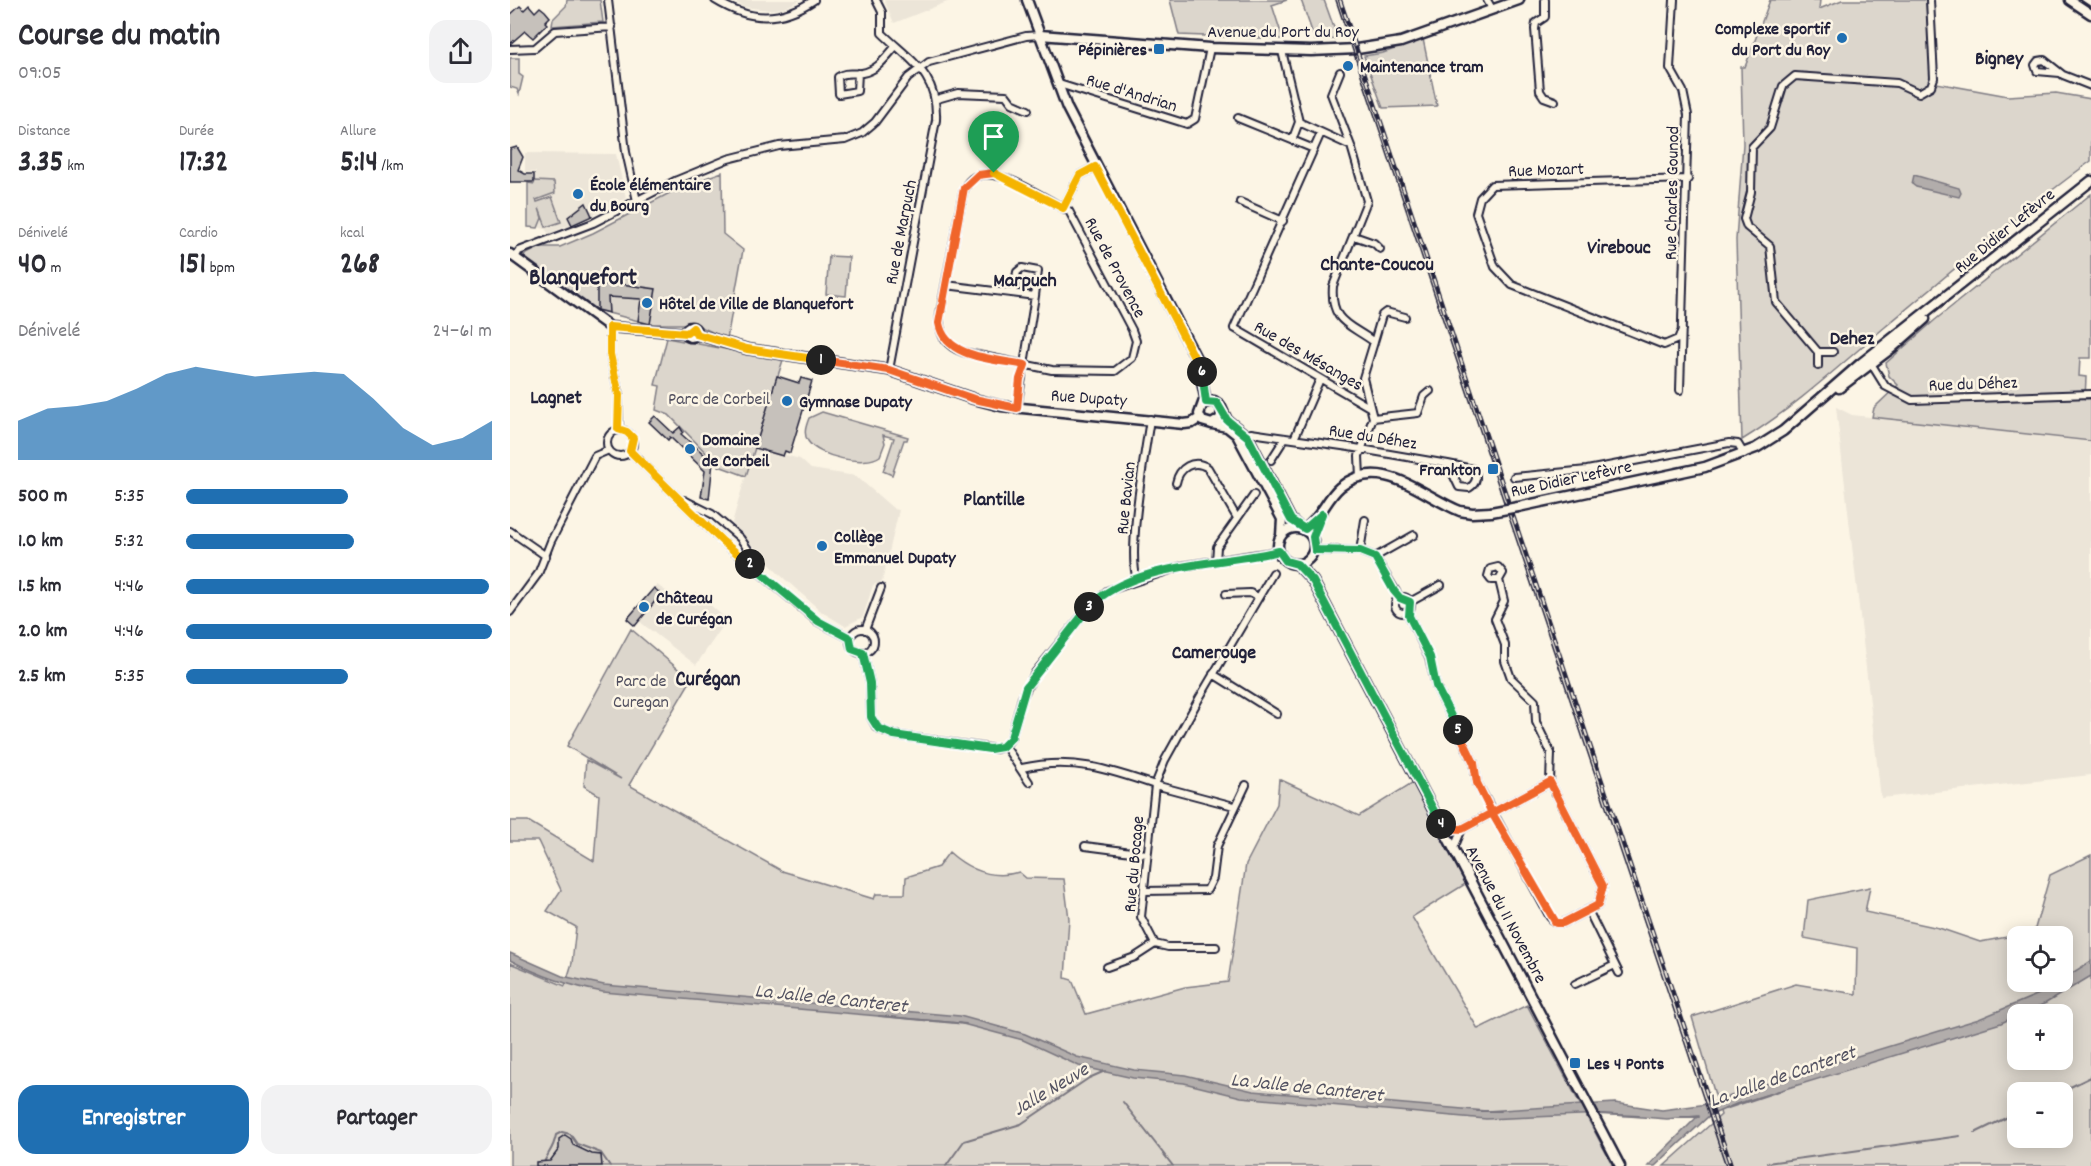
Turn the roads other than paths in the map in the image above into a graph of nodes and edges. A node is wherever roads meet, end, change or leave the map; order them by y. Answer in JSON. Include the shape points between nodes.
{"nodes":[{"id":1,"x":608,"y":0,"type":"edge"},
{"id":2,"x":715,"y":0,"type":"edge"},
{"id":3,"x":814,"y":0,"type":"edge"},
{"id":4,"x":876,"y":0,"type":"edge"},
{"id":5,"x":1027,"y":0,"type":"edge"},
{"id":6,"x":1487,"y":0,"type":"edge"},
{"id":7,"x":1519,"y":0,"type":"edge"},
{"id":8,"x":1545,"y":0,"type":"edge"},
{"id":9,"x":1674,"y":0,"type":"edge"},
{"id":10,"x":1930,"y":0,"type":"edge"},
{"id":11,"x":2070,"y":0,"type":"edge"},
{"id":12,"x":1492,"y":9,"type":"junction"},
{"id":13,"x":2091,"y":14,"type":"edge"},
{"id":14,"x":612,"y":27,"type":"junction"},
{"id":15,"x":1040,"y":35,"type":"junction"},
{"id":16,"x":896,"y":46,"type":"junction"},
{"id":17,"x":1210,"y":48,"type":"junction"},
{"id":18,"x":510,"y":49,"type":"edge"},
{"id":19,"x":1282,"y":51,"type":"junction"},
{"id":20,"x":920,"y":69,"type":"junction"},
{"id":21,"x":1340,"y":72,"type":"dead end"},
{"id":22,"x":2060,"y":72,"type":"dead end"},
{"id":23,"x":858,"y":73,"type":"dead end"},
{"id":24,"x":1059,"y":84,"type":"junction"},
{"id":25,"x":2091,"y":86,"type":"edge"},
{"id":26,"x":937,"y":99,"type":"junction"},
{"id":27,"x":1555,"y":101,"type":"dead end"},
{"id":28,"x":1029,"y":110,"type":"dead end"},
{"id":29,"x":1239,"y":118,"type":"dead end"},
{"id":30,"x":1299,"y":122,"type":"junction"},
{"id":31,"x":1321,"y":133,"type":"junction"},
{"id":32,"x":1293,"y":138,"type":"junction"},
{"id":33,"x":1351,"y":146,"type":"junction"},
{"id":34,"x":1314,"y":148,"type":"junction"},
{"id":35,"x":1095,"y":167,"type":"junction"},
{"id":36,"x":1688,"y":179,"type":"junction"},
{"id":37,"x":2091,"y":181,"type":"edge"},
{"id":38,"x":637,"y":201,"type":"junction"},
{"id":39,"x":1240,"y":202,"type":"dead end"},
{"id":40,"x":1063,"y":208,"type":"junction"},
{"id":41,"x":1283,"y":221,"type":"junction"},
{"id":42,"x":1354,"y":236,"type":"junction"},
{"id":43,"x":1380,"y":249,"type":"dead end"},
{"id":44,"x":512,"y":256,"type":"edge"},
{"id":45,"x":946,"y":285,"type":"junction"},
{"id":46,"x":1013,"y":293,"type":"junction"},
{"id":47,"x":1035,"y":296,"type":"junction"},
{"id":48,"x":1938,"y":305,"type":"junction"},
{"id":49,"x":1405,"y":318,"type":"dead end"},
{"id":50,"x":610,"y":327,"type":"junction"},
{"id":51,"x":1682,"y":330,"type":"junction"},
{"id":52,"x":1899,"y":333,"type":"junction"},
{"id":53,"x":1374,"y":342,"type":"junction"},
{"id":54,"x":1818,"y":352,"type":"junction"},
{"id":55,"x":1833,"y":352,"type":"dead end"},
{"id":56,"x":1872,"y":364,"type":"junction"},
{"id":57,"x":1025,"y":365,"type":"junction"},
{"id":58,"x":1818,"y":366,"type":"dead end"},
{"id":59,"x":889,"y":370,"type":"junction"},
{"id":60,"x":1320,"y":379,"type":"junction"},
{"id":61,"x":1680,"y":390,"type":"dead end"},
{"id":62,"x":1430,"y":391,"type":"dead end"},
{"id":63,"x":1830,"y":393,"type":"junction"},
{"id":64,"x":2091,"y":394,"type":"edge"},
{"id":65,"x":1206,"y":402,"type":"junction"},
{"id":66,"x":1369,"y":406,"type":"junction"},
{"id":67,"x":1017,"y":408,"type":"junction"},
{"id":68,"x":1222,"y":412,"type":"junction"},
{"id":69,"x":1200,"y":418,"type":"junction"},
{"id":70,"x":1373,"y":418,"type":"junction"},
{"id":71,"x":1150,"y":419,"type":"junction"},
{"id":72,"x":1212,"y":424,"type":"junction"},
{"id":73,"x":618,"y":429,"type":"junction"},
{"id":74,"x":1251,"y":433,"type":"dead end"},
{"id":75,"x":1285,"y":438,"type":"junction"},
{"id":76,"x":1294,"y":439,"type":"junction"},
{"id":77,"x":1361,"y":449,"type":"junction"},
{"id":78,"x":609,"y":450,"type":"junction"},
{"id":79,"x":630,"y":451,"type":"junction"},
{"id":80,"x":1744,"y":454,"type":"junction"},
{"id":81,"x":1271,"y":460,"type":"dead end"},
{"id":82,"x":1448,"y":464,"type":"junction"},
{"id":83,"x":1360,"y":477,"type":"junction"},
{"id":84,"x":1514,"y":477,"type":"dead end"},
{"id":85,"x":1176,"y":483,"type":"dead end"},
{"id":86,"x":1254,"y":495,"type":"dead end"},
{"id":87,"x":680,"y":498,"type":"junction"},
{"id":88,"x":1322,"y":514,"type":"junction"},
{"id":89,"x":1237,"y":518,"type":"junction"},
{"id":90,"x":718,"y":519,"type":"junction"},
{"id":91,"x":1365,"y":520,"type":"dead end"},
{"id":92,"x":708,"y":528,"type":"junction"},
{"id":93,"x":1302,"y":528,"type":"junction"},
{"id":94,"x":510,"y":531,"type":"edge"},
{"id":95,"x":1414,"y":535,"type":"dead end"},
{"id":96,"x":1281,"y":536,"type":"junction"},
{"id":97,"x":1313,"y":537,"type":"junction"},
{"id":98,"x":747,"y":546,"type":"junction"},
{"id":99,"x":1279,"y":551,"type":"junction"},
{"id":100,"x":1360,"y":551,"type":"junction"},
{"id":101,"x":1312,"y":554,"type":"junction"},
{"id":102,"x":739,"y":555,"type":"junction"},
{"id":103,"x":546,"y":556,"type":"junction"},
{"id":104,"x":1375,"y":557,"type":"junction"},
{"id":105,"x":1216,"y":561,"type":"junction"},
{"id":106,"x":1297,"y":564,"type":"junction"},
{"id":107,"x":1274,"y":573,"type":"dead end"},
{"id":108,"x":770,"y":579,"type":"junction"},
{"id":109,"x":1137,"y":580,"type":"junction"},
{"id":110,"x":1498,"y":580,"type":"dead end"},
{"id":111,"x":1313,"y":581,"type":"junction"},
{"id":112,"x":1441,"y":585,"type":"dead end"},
{"id":113,"x":881,"y":588,"type":"dead end"},
{"id":114,"x":1226,"y":594,"type":"dead end"},
{"id":115,"x":1258,"y":597,"type":"junction"},
{"id":116,"x":1400,"y":598,"type":"junction"},
{"id":117,"x":1410,"y":602,"type":"junction"},
{"id":118,"x":510,"y":612,"type":"edge"},
{"id":119,"x":1407,"y":612,"type":"junction"},
{"id":120,"x":865,"y":630,"type":"junction"},
{"id":121,"x":850,"y":638,"type":"junction"},
{"id":122,"x":863,"y":653,"type":"junction"},
{"id":123,"x":1213,"y":674,"type":"junction"},
{"id":124,"x":1277,"y":714,"type":"dead end"},
{"id":125,"x":1005,"y":746,"type":"junction"},
{"id":126,"x":1022,"y":768,"type":"junction"},
{"id":127,"x":1029,"y":782,"type":"dead end"},
{"id":128,"x":1550,"y":782,"type":"junction"},
{"id":129,"x":1155,"y":785,"type":"junction"},
{"id":130,"x":1246,"y":785,"type":"dead end"},
{"id":131,"x":1234,"y":806,"type":"junction"},
{"id":132,"x":1492,"y":813,"type":"junction"},
{"id":133,"x":1443,"y":828,"type":"junction"},
{"id":134,"x":1462,"y":829,"type":"junction"},
{"id":135,"x":1085,"y":846,"type":"dead end"},
{"id":136,"x":1454,"y":848,"type":"junction"},
{"id":137,"x":1147,"y":854,"type":"junction"},
{"id":138,"x":1144,"y":891,"type":"junction"},
{"id":139,"x":1588,"y":910,"type":"junction"},
{"id":140,"x":1155,"y":944,"type":"junction"},
{"id":141,"x":1216,"y":946,"type":"dead end"},
{"id":142,"x":1615,"y":965,"type":"junction"},
{"id":143,"x":1107,"y":967,"type":"dead end"},
{"id":144,"x":1619,"y":973,"type":"dead end"},
{"id":145,"x":1575,"y":984,"type":"dead end"},
{"id":146,"x":1620,"y":1166,"type":"edge"}],
"edges":[{"from":1,"to":14,"type":"street"},
{"from":2,"to":3,"type":"street","via":[[740,14],[766,18],[786,15]]},
{"from":4,"to":16,"type":"street","via":[[882,12],[882,33]]},
{"from":5,"to":15,"type":"main road"},
{"from":6,"to":12,"type":"street"},
{"from":7,"to":12,"type":"main road","name":"Avenue du Port du Roy"},
{"from":8,"to":27,"type":"street","via":[[1545,17],[1536,23],[1535,29],[1540,91],[1544,98]]},
{"from":9,"to":36,"type":"street","name":"Rue Charles Gounod","via":[[1669,56],[1688,115]]},
{"from":10,"to":54,"type":"street","via":[[1934,78],[1931,86],[1919,93],[1897,82],[1795,76],[1783,86],[1770,128],[1753,143],[1751,192],[1744,219],[1747,227],[1770,246],[1776,302]]},
{"from":11,"to":13,"type":"main road"},
{"from":12,"to":19,"type":"main road","name":"Avenue du Port du Roy","via":[[1386,45],[1352,50]]},
{"from":14,"to":18,"type":"street","via":[[555,32],[535,48]]},
{"from":14,"to":38,"type":"street","via":[[626,152]]},
{"from":15,"to":17,"type":"main road","name":"Avenue du Port du Roy"},
{"from":15,"to":20,"type":"street","via":[[957,54]]},
{"from":15,"to":24,"type":"main road"},
{"from":16,"to":20,"type":"street"},
{"from":16,"to":23,"type":"street","via":[[876,68]]},
{"from":17,"to":19,"type":"main road","name":"Avenue du Port du Roy"},
{"from":17,"to":24,"type":"street","name":"Rue d'Andrian","via":[[1196,119],[1187,124]]},
{"from":19,"to":30,"type":"street"},
{"from":20,"to":26,"type":"street","via":[[927,75]]},
{"from":20,"to":38,"type":"street","via":[[862,133],[845,140],[779,146],[728,159]]},
{"from":21,"to":33,"type":"street","via":[[1331,94]]},
{"from":22,"to":25,"type":"street"},
{"from":24,"to":35,"type":"main road"},
{"from":26,"to":28,"type":"street","via":[[958,93],[1006,95],[1012,103]]},
{"from":26,"to":59,"type":"street","name":"Rue de Marpuch"},
{"from":29,"to":32,"type":"street"},
{"from":30,"to":31,"type":"street"},
{"from":30,"to":32,"type":"street"},
{"from":31,"to":33,"type":"street"},
{"from":31,"to":34,"type":"street"},
{"from":32,"to":34,"type":"street"},
{"from":33,"to":42,"type":"street","via":[[1367,201]]},
{"from":34,"to":41,"type":"street"},
{"from":35,"to":40,"type":"street","name":"Rue de Provence","via":[[1080,175]]},
{"from":35,"to":65,"type":"main road","via":[[1198,362]]},
{"from":36,"to":51,"type":"street","name":"Rue Charles Gounod"},
{"from":36,"to":51,"type":"street","name":"Rue Mozart","via":[[1492,185],[1480,198],[1476,213],[1495,267],[1512,285],[1664,345],[1678,339]]},
{"from":37,"to":48,"type":"main road","name":"Rue Didier Lefèvre"},
{"from":38,"to":44,"type":"street"},
{"from":39,"to":41,"type":"street"},
{"from":40,"to":45,"type":"street","via":[[994,173],[972,179],[963,193]]},
{"from":40,"to":57,"type":"street","name":"Rue de Provence","via":[[1069,211],[1132,330],[1136,349],[1126,365],[1114,371],[1052,370]]},
{"from":41,"to":60,"type":"street","name":"Rue des Mésanges","via":[[1234,328]]},
{"from":42,"to":43,"type":"street"},
{"from":42,"to":53,"type":"street","via":[[1333,286],[1332,298],[1341,320]]},
{"from":44,"to":50,"type":"main road"},
{"from":45,"to":46,"type":"street"},
{"from":45,"to":57,"type":"street","via":[[939,323],[950,346]]},
{"from":46,"to":47,"type":"street"},
{"from":46,"to":47,"type":"street","via":[[1017,272],[1022,268],[1038,271]]},
{"from":47,"to":57,"type":"street"},
{"from":48,"to":52,"type":"main road","name":"Rue Didier Lefèvre"},
{"from":48,"to":56,"type":"main road","name":"Rue Didier Lefèvre"},
{"from":49,"to":53,"type":"street","via":[[1386,312],[1382,315]]},
{"from":50,"to":59,"type":"main road","name":"Rue Dupaty","via":[[691,333],[747,349]]},
{"from":50,"to":73,"type":"street","via":[[610,354],[619,395]]},
{"from":51,"to":61,"type":"street","name":"Rue Charles Gounod"},
{"from":52,"to":56,"type":"street"},
{"from":52,"to":63,"type":"main road","name":"Rue Didier Lefèvre"},
{"from":53,"to":66,"type":"street","via":[[1363,378]]},
{"from":54,"to":55,"type":"street"},
{"from":54,"to":58,"type":"street"},
{"from":56,"to":63,"type":"main road","name":"Rue Didier Lefèvre"},
{"from":56,"to":64,"type":"street","name":"Rue du Déhez","via":[[1885,386],[1912,400]]},
{"from":57,"to":67,"type":"street"},
{"from":59,"to":67,"type":"main road","name":"Rue Dupaty","via":[[974,399]]},
{"from":60,"to":66,"type":"street","name":"Rue des Mésanges"},
{"from":60,"to":76,"type":"street","name":"Rue du Déhez"},
{"from":62,"to":70,"type":"street","via":[[1418,413]]},
{"from":63,"to":80,"type":"main road","name":"Rue Didier Lefèvre","via":[[1783,431]]},
{"from":65,"to":68,"type":"main road","via":[[1217,403]]},
{"from":65,"to":69,"type":"main road","via":[[1199,410]]},
{"from":66,"to":70,"type":"street"},
{"from":67,"to":71,"type":"main road","name":"Rue Dupaty"},
{"from":68,"to":72,"type":"main road"},
{"from":68,"to":93,"type":"main road","via":[[1248,437],[1291,520]]},
{"from":69,"to":71,"type":"main road","name":"Rue Dupaty","via":[[1189,424]]},
{"from":69,"to":72,"type":"main road"},
{"from":70,"to":77,"type":"street"},
{"from":71,"to":109,"type":"street","name":"Rue Bavian","via":[[1138,510],[1134,565]]},
{"from":72,"to":96,"type":"main road","via":[[1227,427],[1237,435],[1282,519]]},
{"from":73,"to":78,"type":"street","via":[[608,437]]},
{"from":73,"to":79,"type":"street","via":[[633,438]]},
{"from":74,"to":75,"type":"street","name":"Rue du Déhez"},
{"from":75,"to":76,"type":"street","name":"Rue du Déhez"},
{"from":75,"to":81,"type":"street"},
{"from":76,"to":77,"type":"street","name":"Rue du Déhez"},
{"from":77,"to":82,"type":"street","name":"Rue du Déhez"},
{"from":77,"to":83,"type":"street"},
{"from":78,"to":79,"type":"street","via":[[619,456]]},
{"from":78,"to":103,"type":"street","via":[[596,456]]},
{"from":79,"to":87,"type":"street"},
{"from":80,"to":83,"type":"main road","name":"Rue Didier Lefèvre","bridge":true,"via":[[1705,467],[1491,512],[1460,511],[1390,476]]},
{"from":80,"to":84,"type":"street","via":[[1738,444],[1729,443],[1587,470]]},
{"from":82,"to":82,"type":"street","name":"Rue du Déhez","via":[[1473,469],[1475,483],[1469,488],[1459,487]]},
{"from":83,"to":88,"type":"main road","name":"Rue Didier Lefèvre","via":[[1332,495]]},
{"from":85,"to":89,"type":"street","via":[[1178,472],[1184,468],[1203,465]]},
{"from":86,"to":89,"type":"street"},
{"from":87,"to":90,"type":"street"},
{"from":87,"to":92,"type":"street"},
{"from":88,"to":93,"type":"main road","name":"Rue Didier Lefèvre"},
{"from":88,"to":97,"type":"main road","name":"Rue Didier Lefèvre"},
{"from":89,"to":105,"type":"street","via":[[1216,547]]},
{"from":90,"to":92,"type":"street","via":[[711,520]]},
{"from":90,"to":98,"type":"street"},
{"from":91,"to":100,"type":"street"},
{"from":92,"to":102,"type":"street"},
{"from":93,"to":96,"type":"main road","via":[[1289,528]]},
{"from":93,"to":97,"type":"main road"},
{"from":94,"to":103,"type":"street"},
{"from":95,"to":104,"type":"street"},
{"from":96,"to":99,"type":"main road"},
{"from":97,"to":101,"type":"main road"},
{"from":98,"to":102,"type":"street"},
{"from":98,"to":108,"type":"street"},
{"from":99,"to":105,"type":"street"},
{"from":99,"to":106,"type":"main road","via":[[1286,561]]},
{"from":100,"to":101,"type":"street"},
{"from":100,"to":104,"type":"street"},
{"from":101,"to":106,"type":"main road"},
{"from":101,"to":111,"type":"main road","name":"Avenue du 11 Novembre"},
{"from":102,"to":108,"type":"street"},
{"from":103,"to":118,"type":"street","via":[[531,586]]},
{"from":104,"to":116,"type":"street"},
{"from":105,"to":109,"type":"street","via":[[1182,566]]},
{"from":106,"to":111,"type":"main road","name":"Avenue du 11 Novembre"},
{"from":107,"to":115,"type":"street","name":"Rue du Bocage"},
{"from":108,"to":121,"type":"street","via":[[818,621]]},
{"from":109,"to":125,"type":"street","via":[[1098,598],[1047,657],[1026,687],[1014,732]]},
{"from":110,"to":128,"type":"street","via":[[1504,601],[1495,619],[1505,645],[1505,661],[1511,678],[1535,701],[1536,723],[1551,753]]},
{"from":111,"to":133,"type":"main road","name":"Avenue du 11 Novembre"},
{"from":112,"to":117,"type":"street"},
{"from":113,"to":120,"type":"street"},
{"from":114,"to":115,"type":"street","via":[[1250,593]]},
{"from":115,"to":123,"type":"street","name":"Rue du Bocage"},
{"from":116,"to":117,"type":"street"},
{"from":116,"to":119,"type":"street","via":[[1396,608]]},
{"from":117,"to":119,"type":"street"},
{"from":119,"to":132,"type":"street","via":[[1430,657],[1436,686],[1474,763],[1477,783]]},
{"from":120,"to":121,"type":"street","via":[[858,630]]},
{"from":120,"to":122,"type":"street","via":[[871,633],[874,644]]},
{"from":121,"to":122,"type":"street","via":[[852,649]]},
{"from":122,"to":125,"type":"street","via":[[870,683],[871,717],[881,730],[990,749]]},
{"from":123,"to":124,"type":"street"},
{"from":123,"to":129,"type":"street","name":"Rue du Bocage"},
{"from":125,"to":126,"type":"street"},
{"from":126,"to":127,"type":"street"},
{"from":126,"to":129,"type":"street","via":[[1080,763]]},
{"from":128,"to":132,"type":"street"},
{"from":128,"to":139,"type":"street","via":[[1603,886],[1598,905]]},
{"from":129,"to":131,"type":"street"},
{"from":129,"to":137,"type":"street","name":"Rue du Bocage"},
{"from":130,"to":131,"type":"street"},
{"from":131,"to":138,"type":"street","via":[[1217,846],[1213,878],[1207,890]]},
{"from":132,"to":134,"type":"street"},
{"from":132,"to":139,"type":"street","via":[[1556,923]]},
{"from":133,"to":134,"type":"street"},
{"from":133,"to":136,"type":"main road","name":"Avenue du 11 Novembre"},
{"from":134,"to":136,"type":"street"},
{"from":135,"to":137,"type":"street"},
{"from":136,"to":146,"type":"main road","name":"Avenue du 11 Novembre"},
{"from":137,"to":138,"type":"street","name":"Rue du Bocage"},
{"from":138,"to":140,"type":"street","name":"Rue du Bocage","via":[[1141,916]]},
{"from":139,"to":142,"type":"street"},
{"from":140,"to":141,"type":"street"},
{"from":140,"to":143,"type":"street","via":[[1135,957]]},
{"from":142,"to":144,"type":"street"},
{"from":142,"to":145,"type":"street"}]}
